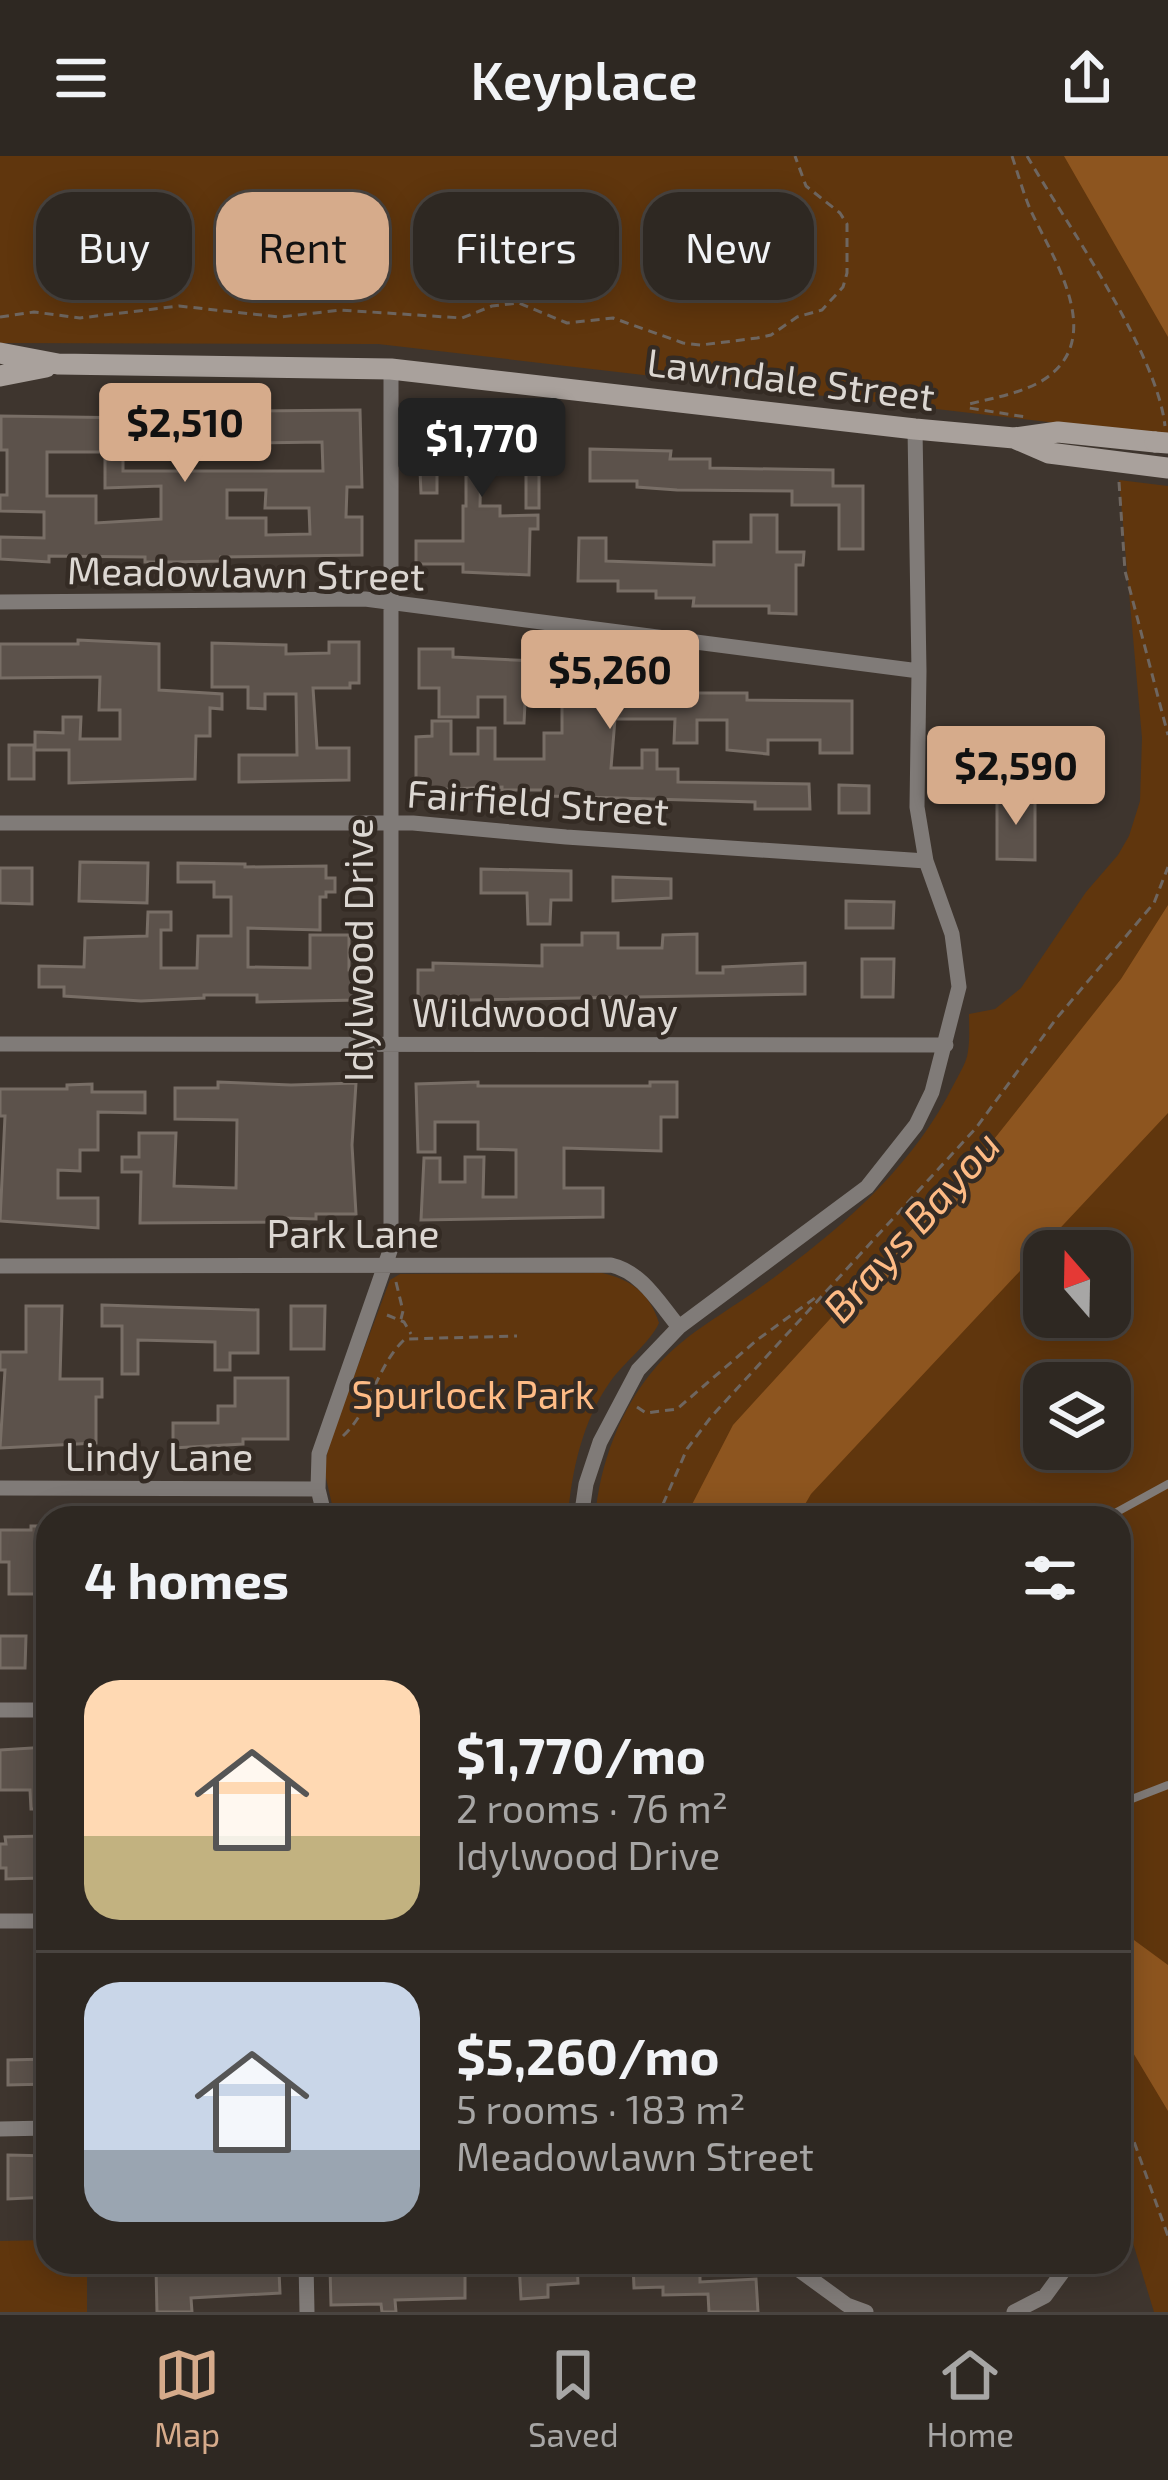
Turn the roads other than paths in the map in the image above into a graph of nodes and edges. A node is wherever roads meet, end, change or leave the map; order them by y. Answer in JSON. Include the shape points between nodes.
{"nodes":[{"id":1,"x":0,"y":353,"type":"edge"},
{"id":2,"x":58,"y":364,"type":"junction"},
{"id":3,"x":391,"y":369,"type":"junction"},
{"id":4,"x":0,"y":376,"type":"edge"},
{"id":5,"x":915,"y":429,"type":"junction"},
{"id":6,"x":1013,"y":438,"type":"junction"},
{"id":7,"x":1163,"y":440,"type":"edge"},
{"id":8,"x":1160,"y":468,"type":"edge"},
{"id":9,"x":0,"y":602,"type":"edge"},
{"id":10,"x":388,"y":602,"type":"junction"},
{"id":11,"x":920,"y":671,"type":"junction"},
{"id":12,"x":0,"y":823,"type":"edge"},
{"id":13,"x":390,"y":823,"type":"junction"},
{"id":14,"x":926,"y":861,"type":"junction"},
{"id":15,"x":0,"y":1044,"type":"edge"},
{"id":16,"x":390,"y":1044,"type":"junction"},
{"id":17,"x":946,"y":1045,"type":"junction"},
{"id":18,"x":0,"y":1266,"type":"edge"},
{"id":19,"x":390,"y":1272,"type":"junction"},
{"id":20,"x":679,"y":1328,"type":"junction"},
{"id":21,"x":1168,"y":1484,"type":"edge"},
{"id":22,"x":0,"y":1488,"type":"edge"},
{"id":23,"x":318,"y":1489,"type":"junction"},
{"id":24,"x":322,"y":1506,"type":"edge"},
{"id":25,"x":583,"y":1506,"type":"edge"},
{"id":26,"x":1128,"y":1506,"type":"edge"},
{"id":27,"x":0,"y":1710,"type":"edge"},
{"id":28,"x":36,"y":1710,"type":"edge"},
{"id":29,"x":1168,"y":1785,"type":"edge"},
{"id":30,"x":1131,"y":1799,"type":"edge"},
{"id":31,"x":0,"y":1921,"type":"edge"},
{"id":32,"x":36,"y":1921,"type":"edge"},
{"id":33,"x":36,"y":2128,"type":"edge"},
{"id":34,"x":0,"y":2129,"type":"edge"},
{"id":35,"x":306,"y":2274,"type":"edge"},
{"id":36,"x":804,"y":2274,"type":"edge"},
{"id":37,"x":1061,"y":2274,"type":"edge"},
{"id":38,"x":1018,"y":2310,"type":"edge"},
{"id":39,"x":307,"y":2312,"type":"edge"},
{"id":40,"x":866,"y":2312,"type":"edge"}],
"edges":[{"from":1,"to":2,"type":"main road","name":"Lawndale Street"},
{"from":2,"to":3,"type":"main road","name":"Lawndale Street"},
{"from":2,"to":4,"type":"main road","name":"Lawndale Street"},
{"from":3,"to":5,"type":"main road","name":"Lawndale Street"},
{"from":3,"to":10,"type":"street","name":"Idylwood Drive"},
{"from":5,"to":6,"type":"main road","name":"Lawndale Street"},
{"from":5,"to":11,"type":"street"},
{"from":6,"to":7,"type":"main road","name":"Lawndale Street","via":[[1058,432]]},
{"from":6,"to":8,"type":"main road","name":"Lawndale Street","via":[[1049,453]]},
{"from":9,"to":10,"type":"street","name":"Meadowlawn Street"},
{"from":10,"to":11,"type":"street","name":"Meadowlawn Street"},
{"from":10,"to":13,"type":"street","name":"Idylwood Drive"},
{"from":11,"to":14,"type":"street","via":[[917,807]]},
{"from":12,"to":13,"type":"street","name":"Fairfield Street"},
{"from":13,"to":14,"type":"street","name":"Fairfield Street"},
{"from":13,"to":16,"type":"street","name":"Idylwood Drive"},
{"from":14,"to":17,"type":"street","via":[[952,934],[959,987]]},
{"from":15,"to":16,"type":"street","name":"Wildwood Way"},
{"from":16,"to":17,"type":"street","name":"Wildwood Way"},
{"from":16,"to":19,"type":"street","name":"Idylwood Drive"},
{"from":17,"to":20,"type":"street","via":[[916,1125],[867,1186]]},
{"from":18,"to":19,"type":"street","name":"Park Lane"},
{"from":19,"to":20,"type":"street","name":"Park Lane","via":[[611,1264],[641,1280]]},
{"from":19,"to":23,"type":"street","name":"Idylwood Drive","via":[[319,1454]]},
{"from":20,"to":25,"type":"street","via":[[621,1395]]},
{"from":21,"to":26,"type":"lane"},
{"from":22,"to":23,"type":"street","name":"Lindy Lane"},
{"from":23,"to":24,"type":"street","name":"Idylwood Drive"},
{"from":27,"to":28,"type":"street"},
{"from":29,"to":30,"type":"lane"},
{"from":31,"to":32,"type":"street"},
{"from":33,"to":34,"type":"street"},
{"from":35,"to":39,"type":"street"},
{"from":36,"to":40,"type":"street"},
{"from":37,"to":38,"type":"street","via":[[1045,2296]]}]}
